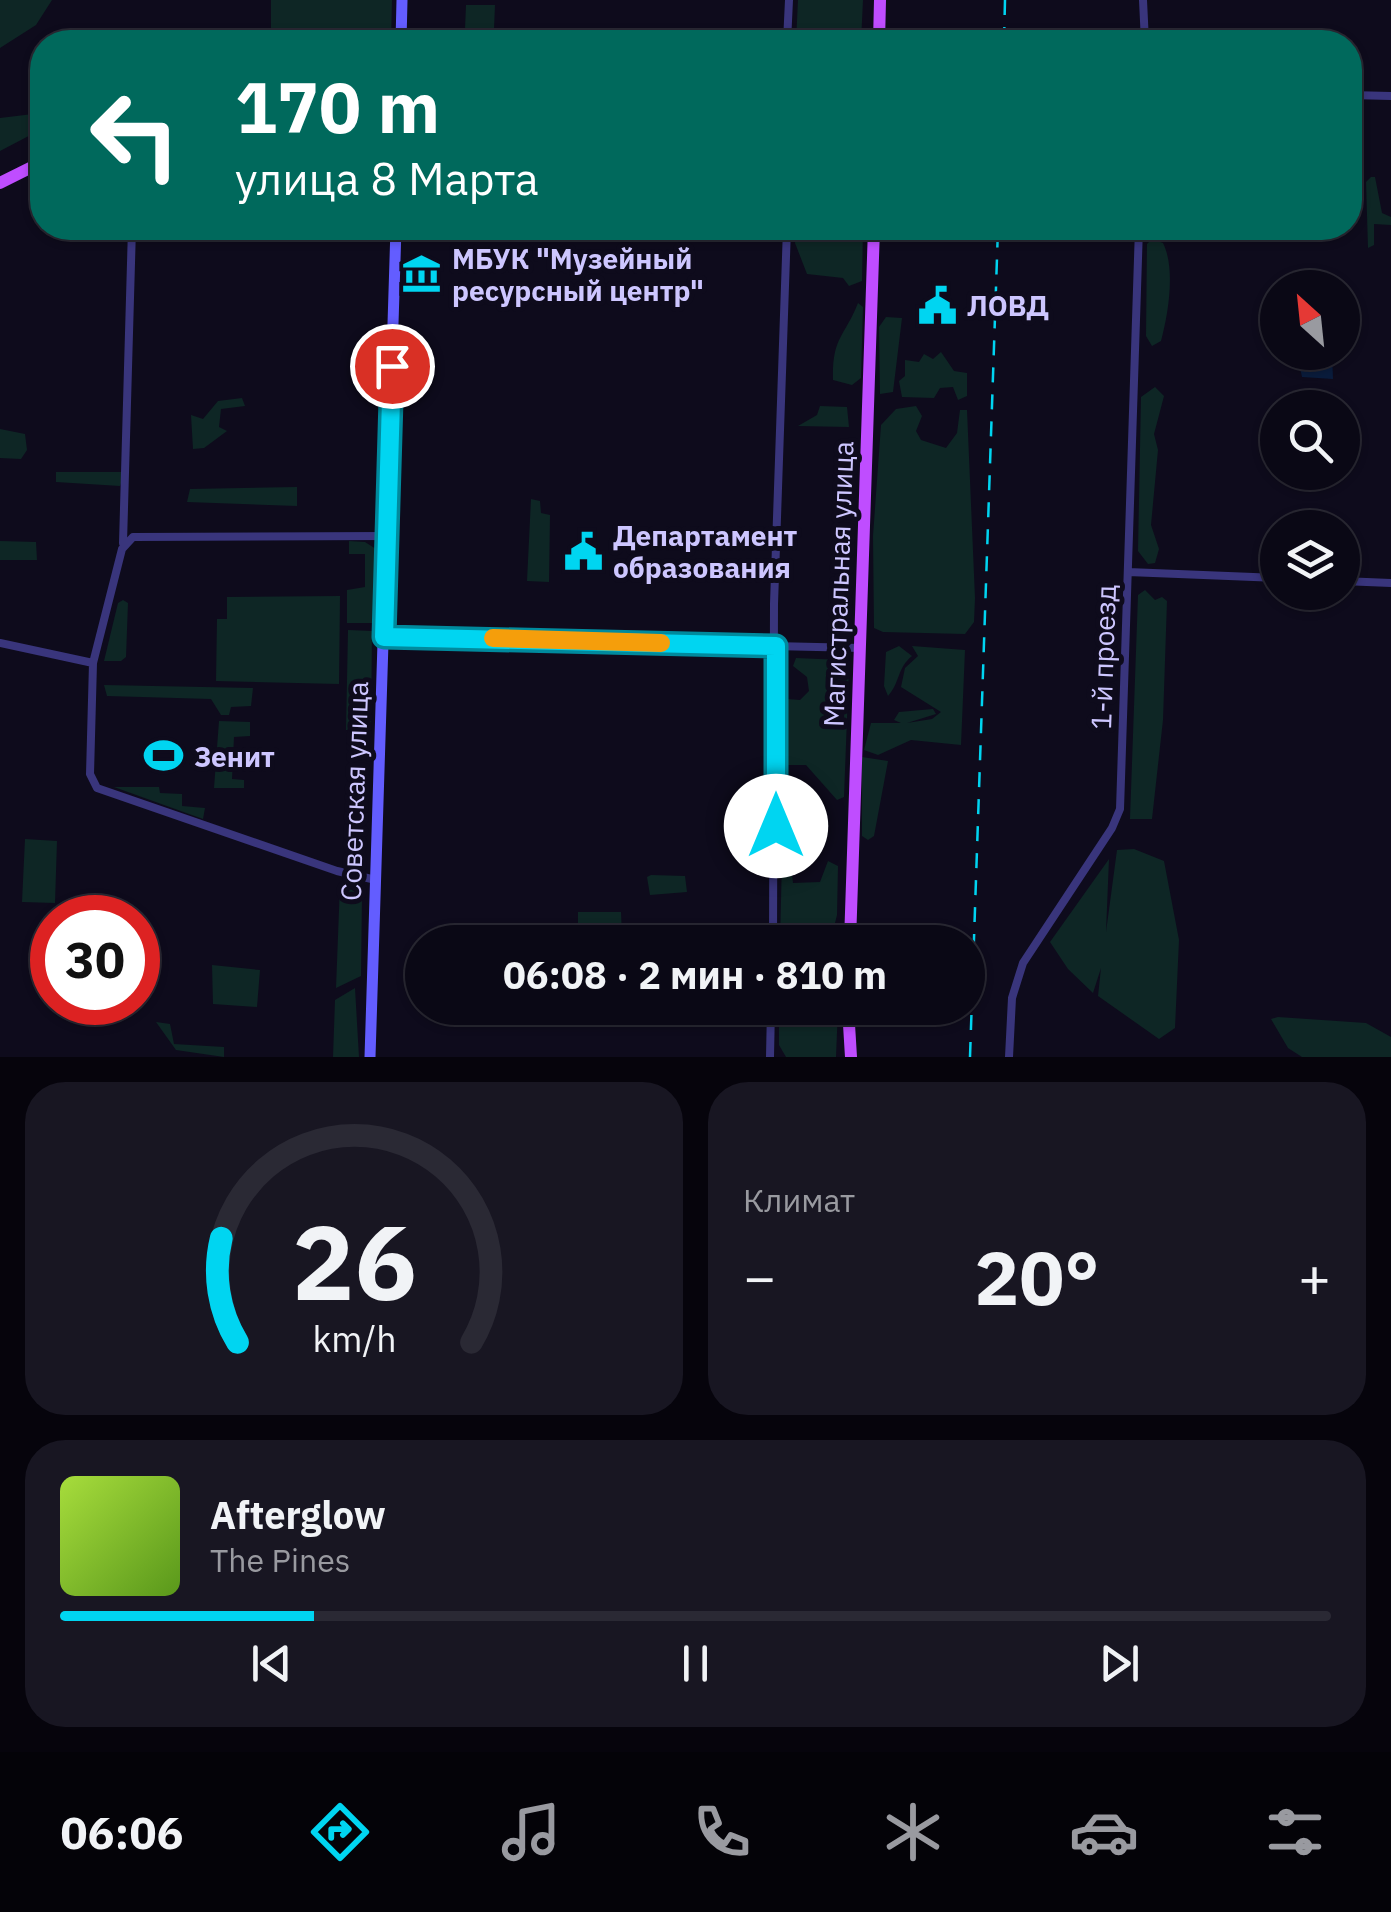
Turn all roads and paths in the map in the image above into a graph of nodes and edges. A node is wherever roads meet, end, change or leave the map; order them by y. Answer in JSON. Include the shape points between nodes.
{"nodes":[{"id":1,"x":402,"y":0,"type":"edge"},
{"id":2,"x":789,"y":0,"type":"edge"},
{"id":3,"x":880,"y":0,"type":"edge"},
{"id":4,"x":1143,"y":0,"type":"edge"},
{"id":5,"x":401,"y":30,"type":"edge"},
{"id":6,"x":788,"y":30,"type":"edge"},
{"id":7,"x":879,"y":30,"type":"edge"},
{"id":8,"x":1144,"y":30,"type":"edge"},
{"id":9,"x":1362,"y":95,"type":"edge"},
{"id":10,"x":1391,"y":96,"type":"edge"},
{"id":11,"x":30,"y":168,"type":"edge"},
{"id":12,"x":0,"y":183,"type":"edge"},
{"id":13,"x":132,"y":240,"type":"edge"},
{"id":14,"x":396,"y":240,"type":"edge"},
{"id":15,"x":787,"y":240,"type":"edge"},
{"id":16,"x":874,"y":240,"type":"edge"},
{"id":17,"x":1139,"y":240,"type":"edge"},
{"id":18,"x":386,"y":536,"type":"junction"},
{"id":19,"x":122,"y":549,"type":"junction"},
{"id":20,"x":1128,"y":572,"type":"junction"},
{"id":21,"x":1260,"y":577,"type":"edge"},
{"id":22,"x":1360,"y":582,"type":"edge"},
{"id":23,"x":1391,"y":583,"type":"edge"},
{"id":24,"x":384,"y":637,"type":"junction"},
{"id":25,"x":0,"y":643,"type":"edge"},
{"id":26,"x":776,"y":646,"type":"junction"},
{"id":27,"x":861,"y":648,"type":"junction"},
{"id":28,"x":93,"y":663,"type":"junction"},
{"id":29,"x":376,"y":880,"type":"junction"},
{"id":30,"x":773,"y":925,"type":"edge"},
{"id":31,"x":851,"y":925,"type":"edge"},
{"id":32,"x":771,"y":1025,"type":"edge"},
{"id":33,"x":848,"y":1025,"type":"edge"},
{"id":34,"x":370,"y":1057,"type":"edge"},
{"id":35,"x":770,"y":1057,"type":"edge"},
{"id":36,"x":848,"y":1057,"type":"edge"},
{"id":37,"x":1009,"y":1057,"type":"edge"}],
"edges":[{"from":1,"to":5,"type":"main road"},
{"from":2,"to":6,"type":"street"},
{"from":3,"to":7,"type":"main road"},
{"from":4,"to":8,"type":"street"},
{"from":9,"to":10,"type":"street"},
{"from":11,"to":12,"type":"main road"},
{"from":13,"to":19,"type":"street"},
{"from":14,"to":18,"type":"main road","name":"Советская улица"},
{"from":15,"to":26,"type":"street"},
{"from":16,"to":27,"type":"main road","name":"Магистральная улица"},
{"from":17,"to":20,"type":"street","name":"1-й проезд"},
{"from":18,"to":19,"type":"street","via":[[142,535]]},
{"from":18,"to":24,"type":"main road","name":"Советская улица"},
{"from":19,"to":28,"type":"street"},
{"from":20,"to":21,"type":"street"},
{"from":20,"to":37,"type":"street","name":"1-й проезд","via":[[1118,818],[1023,963],[1012,998]]},
{"from":22,"to":23,"type":"street"},
{"from":24,"to":26,"type":"street"},
{"from":24,"to":29,"type":"main road","name":"Советская улица"},
{"from":25,"to":28,"type":"street"},
{"from":26,"to":27,"type":"street"},
{"from":26,"to":30,"type":"street"},
{"from":27,"to":31,"type":"main road","name":"Магистральная улица"},
{"from":28,"to":29,"type":"street","via":[[90,774],[97,788]]},
{"from":29,"to":34,"type":"main road","name":"Советская улица"},
{"from":32,"to":35,"type":"street"},
{"from":33,"to":36,"type":"main road"}]}
